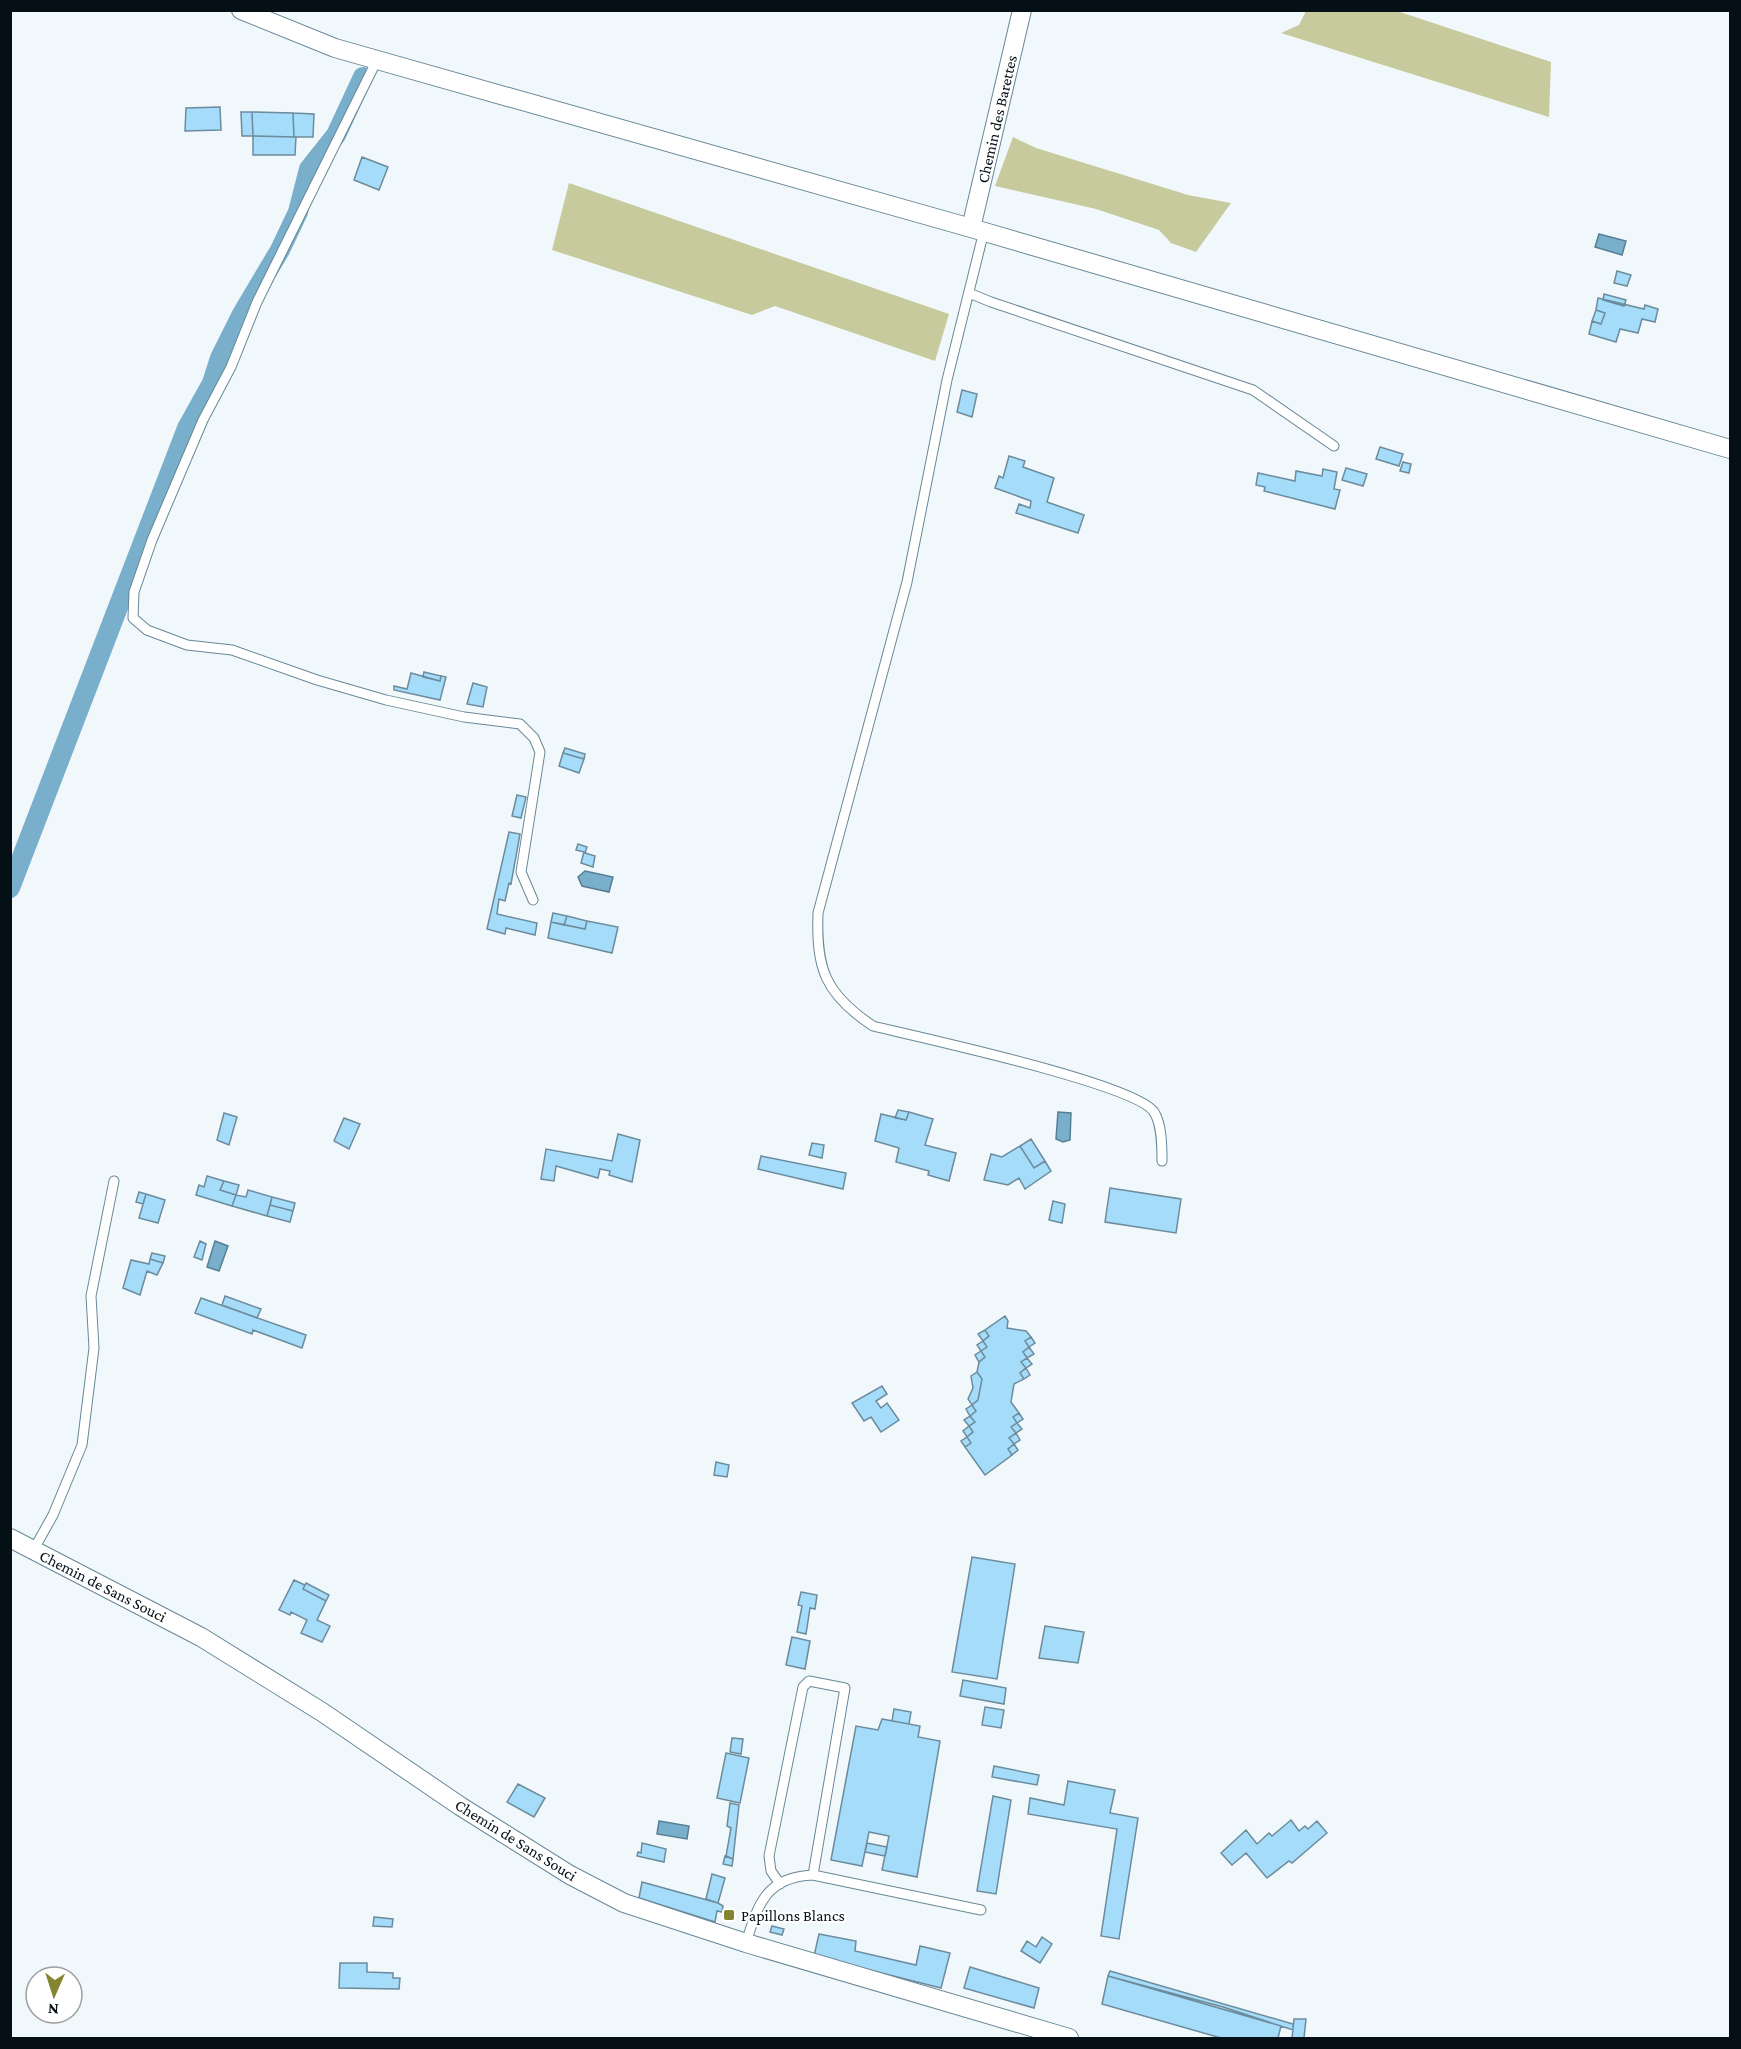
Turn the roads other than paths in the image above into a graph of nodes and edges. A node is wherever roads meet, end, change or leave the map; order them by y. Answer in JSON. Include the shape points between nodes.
{"nodes":[{"id":1,"x":242,"y":10,"type":"edge"},
{"id":2,"x":1022,"y":10,"type":"edge"},
{"id":3,"x":377,"y":60,"type":"junction"},
{"id":4,"x":978,"y":230,"type":"junction"},
{"id":5,"x":969,"y":293,"type":"junction"},
{"id":6,"x":1334,"y":446,"type":"dead end"},
{"id":7,"x":1731,"y":449,"type":"edge"},
{"id":8,"x":533,"y":900,"type":"dead end"},
{"id":9,"x":1162,"y":1161,"type":"dead end"},
{"id":10,"x":114,"y":1182,"type":"dead end"},
{"id":11,"x":10,"y":1538,"type":"edge"},
{"id":12,"x":33,"y":1550,"type":"junction"},
{"id":13,"x":813,"y":1875,"type":"junction"},
{"id":14,"x":780,"y":1884,"type":"junction"},
{"id":15,"x":981,"y":1910,"type":"dead end"},
{"id":16,"x":746,"y":1943,"type":"junction"},
{"id":17,"x":1069,"y":2038,"type":"edge"}],
"edges":[{"from":1,"to":3,"type":"street","via":[[335,48]]},
{"from":2,"to":4,"type":"street","name":"Chemin des Barettes"},
{"from":3,"to":4,"type":"street"},
{"from":3,"to":8,"type":"lane","via":[[203,420],[152,540],[134,592],[133,618],[147,630],[187,645],[232,650],[386,700],[520,724],[534,738],[540,752],[521,872]]},
{"from":4,"to":5,"type":"lane"},
{"from":4,"to":7,"type":"street"},
{"from":5,"to":6,"type":"lane","via":[[1253,390]]},
{"from":5,"to":9,"type":"lane","via":[[947,380],[907,582],[818,913],[817,949],[827,982],[850,1011],[873,1026],[1103,1085],[1144,1102],[1155,1113]]},
{"from":10,"to":12,"type":"lane","via":[[91,1296],[94,1348],[82,1445],[53,1515]]},
{"from":11,"to":12,"type":"street","name":"Chemin de Sans Souci"},
{"from":12,"to":16,"type":"street","name":"Chemin de Sans Souci","via":[[201,1637],[570,1875],[624,1903]]},
{"from":13,"to":14,"type":"lane"},
{"from":13,"to":14,"type":"lane","via":[[845,1688],[809,1681],[802,1687],[769,1856],[771,1871]]},
{"from":13,"to":15,"type":"lane"},
{"from":14,"to":16,"type":"lane","via":[[761,1899]]},
{"from":16,"to":17,"type":"street","name":"Chemin de Sans Souci"}]}
